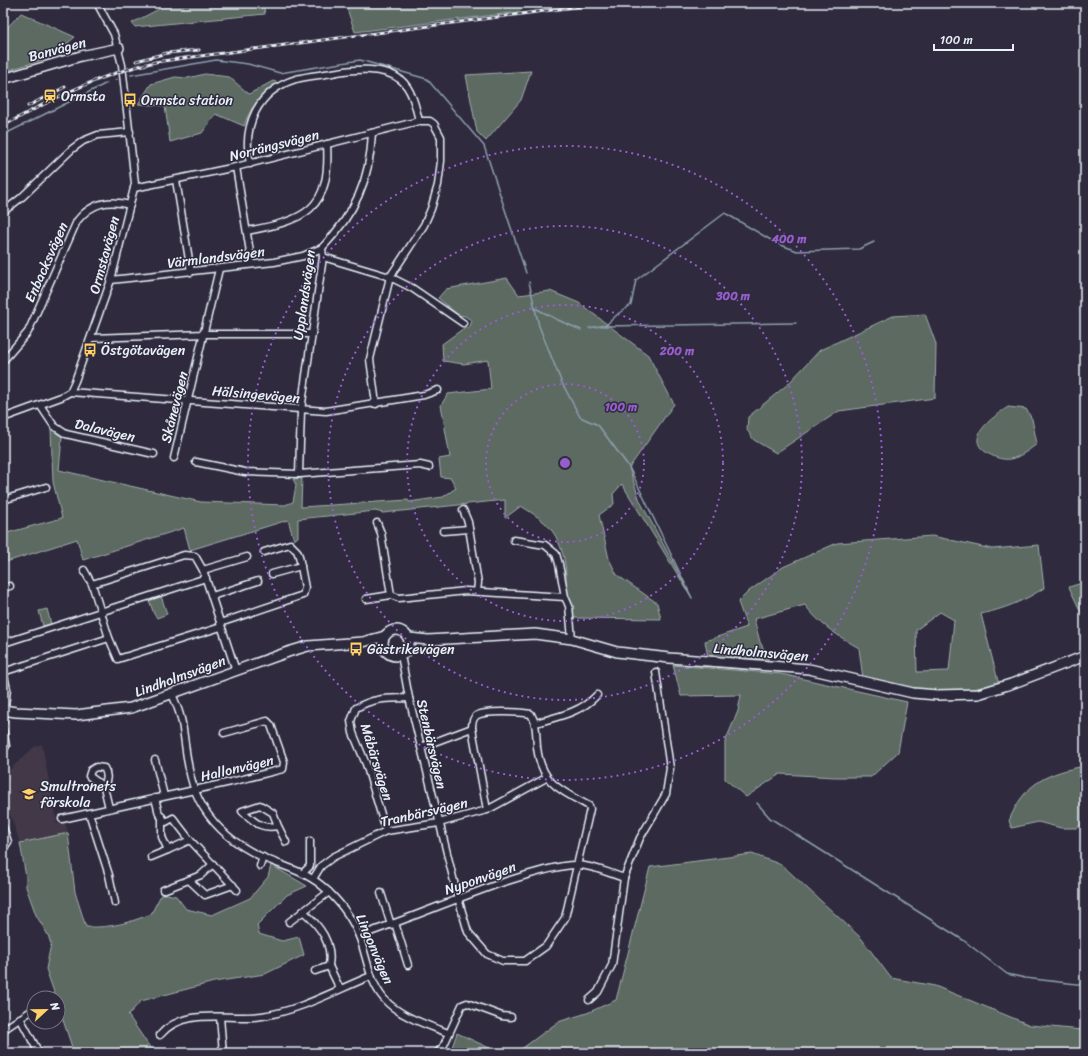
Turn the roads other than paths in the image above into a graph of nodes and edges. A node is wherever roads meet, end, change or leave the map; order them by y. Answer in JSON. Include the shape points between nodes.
{"nodes":[{"id":1,"x":97,"y":3,"type":"edge"},
{"id":2,"x":119,"y":48,"type":"junction"},
{"id":3,"x":3,"y":79,"type":"edge"},
{"id":4,"x":420,"y":121,"type":"junction"},
{"id":5,"x":130,"y":132,"type":"junction"},
{"id":6,"x":372,"y":133,"type":"junction"},
{"id":7,"x":327,"y":144,"type":"junction"},
{"id":8,"x":250,"y":164,"type":"junction"},
{"id":9,"x":236,"y":167,"type":"junction"},
{"id":10,"x":176,"y":180,"type":"junction"},
{"id":11,"x":134,"y":188,"type":"junction"},
{"id":12,"x":130,"y":205,"type":"junction"},
{"id":13,"x":3,"y":212,"type":"edge"},
{"id":14,"x":247,"y":231,"type":"junction"},
{"id":15,"x":322,"y":248,"type":"junction"},
{"id":16,"x":323,"y":257,"type":"junction"},
{"id":17,"x":252,"y":264,"type":"junction"},
{"id":18,"x":220,"y":269,"type":"junction"},
{"id":19,"x":191,"y":272,"type":"junction"},
{"id":20,"x":390,"y":277,"type":"junction"},
{"id":21,"x":111,"y":280,"type":"junction"},
{"id":22,"x":463,"y":323,"type":"dead end"},
{"id":23,"x":205,"y":334,"type":"junction"},
{"id":24,"x":311,"y":334,"type":"junction"},
{"id":25,"x":91,"y":338,"type":"junction"},
{"id":26,"x":3,"y":361,"type":"edge"},
{"id":27,"x":438,"y":390,"type":"dead end"},
{"id":28,"x":70,"y":392,"type":"junction"},
{"id":29,"x":188,"y":401,"type":"junction"},
{"id":30,"x":376,"y":404,"type":"junction"},
{"id":31,"x":40,"y":405,"type":"junction"},
{"id":32,"x":301,"y":410,"type":"junction"},
{"id":33,"x":3,"y":418,"type":"edge"},
{"id":34,"x":154,"y":454,"type":"dead end"},
{"id":35,"x":174,"y":458,"type":"dead end"},
{"id":36,"x":196,"y":462,"type":"dead end"},
{"id":37,"x":429,"y":467,"type":"dead end"},
{"id":38,"x":299,"y":474,"type":"junction"},
{"id":39,"x":46,"y":487,"type":"dead end"},
{"id":40,"x":3,"y":500,"type":"edge"},
{"id":41,"x":462,"y":510,"type":"dead end"},
{"id":42,"x":377,"y":523,"type":"dead end"},
{"id":43,"x":469,"y":529,"type":"junction"},
{"id":44,"x":443,"y":531,"type":"dead end"},
{"id":45,"x":514,"y":540,"type":"dead end"},
{"id":46,"x":264,"y":552,"type":"dead end"},
{"id":47,"x":247,"y":557,"type":"dead end"},
{"id":48,"x":301,"y":566,"type":"junction"},
{"id":49,"x":84,"y":570,"type":"dead end"},
{"id":50,"x":203,"y":570,"type":"junction"},
{"id":51,"x":272,"y":574,"type":"dead end"},
{"id":52,"x":206,"y":578,"type":"junction"},
{"id":53,"x":258,"y":581,"type":"dead end"},
{"id":54,"x":92,"y":584,"type":"junction"},
{"id":55,"x":10,"y":586,"type":"dead end"},
{"id":56,"x":3,"y":588,"type":"edge"},
{"id":57,"x":477,"y":591,"type":"junction"},
{"id":58,"x":391,"y":595,"type":"junction"},
{"id":59,"x":212,"y":596,"type":"junction"},
{"id":60,"x":565,"y":597,"type":"junction"},
{"id":61,"x":366,"y":600,"type":"dead end"},
{"id":62,"x":100,"y":611,"type":"junction"},
{"id":63,"x":221,"y":625,"type":"junction"},
{"id":64,"x":385,"y":636,"type":"junction"},
{"id":65,"x":108,"y":638,"type":"junction"},
{"id":66,"x":572,"y":639,"type":"junction"},
{"id":67,"x":364,"y":642,"type":"junction"},
{"id":68,"x":409,"y":642,"type":"junction"},
{"id":69,"x":4,"y":643,"type":"dead end"},
{"id":70,"x":384,"y":648,"type":"junction"},
{"id":71,"x":1085,"y":656,"type":"edge"},
{"id":72,"x":400,"y":658,"type":"junction"},
{"id":73,"x":236,"y":671,"type":"junction"},
{"id":74,"x":3,"y":672,"type":"edge"},
{"id":75,"x":656,"y":672,"type":"dead end"},
{"id":76,"x":172,"y":694,"type":"junction"},
{"id":77,"x":596,"y":695,"type":"dead end"},
{"id":78,"x":409,"y":698,"type":"junction"},
{"id":79,"x":4,"y":710,"type":"edge"},
{"id":80,"x":3,"y":723,"type":"edge"},
{"id":81,"x":535,"y":723,"type":"junction"},
{"id":82,"x":472,"y":728,"type":"junction"},
{"id":83,"x":3,"y":729,"type":"edge"},
{"id":84,"x":224,"y":733,"type":"dead end"},
{"id":85,"x":421,"y":747,"type":"junction"},
{"id":86,"x":3,"y":751,"type":"edge"},
{"id":87,"x":154,"y":760,"type":"dead end"},
{"id":88,"x":546,"y":778,"type":"junction"},
{"id":89,"x":104,"y":787,"type":"dead end"},
{"id":90,"x":195,"y":790,"type":"junction"},
{"id":91,"x":164,"y":796,"type":"junction"},
{"id":92,"x":155,"y":798,"type":"junction"},
{"id":93,"x":109,"y":808,"type":"junction"},
{"id":94,"x":487,"y":810,"type":"junction"},
{"id":95,"x":89,"y":813,"type":"junction"},
{"id":96,"x":160,"y":816,"type":"junction"},
{"id":97,"x":62,"y":819,"type":"dead end"},
{"id":98,"x":439,"y":823,"type":"junction"},
{"id":99,"x":278,"y":826,"type":"junction"},
{"id":100,"x":3,"y":827,"type":"edge"},
{"id":101,"x":386,"y":831,"type":"junction"},
{"id":102,"x":190,"y":840,"type":"junction"},
{"id":103,"x":310,"y":841,"type":"dead end"},
{"id":104,"x":286,"y":842,"type":"dead end"},
{"id":105,"x":3,"y":849,"type":"edge"},
{"id":106,"x":168,"y":850,"type":"junction"},
{"id":107,"x":151,"y":857,"type":"dead end"},
{"id":108,"x":263,"y":857,"type":"junction"},
{"id":109,"x":213,"y":864,"type":"junction"},
{"id":110,"x":577,"y":865,"type":"junction"},
{"id":111,"x":260,"y":866,"type":"dead end"},
{"id":112,"x":303,"y":874,"type":"junction"},
{"id":113,"x":624,"y":878,"type":"junction"},
{"id":114,"x":313,"y":879,"type":"junction"},
{"id":115,"x":189,"y":880,"type":"junction"},
{"id":116,"x":163,"y":890,"type":"dead end"},
{"id":117,"x":329,"y":892,"type":"junction"},
{"id":118,"x":381,"y":893,"type":"dead end"},
{"id":119,"x":458,"y":898,"type":"junction"},
{"id":120,"x":115,"y":903,"type":"dead end"},
{"id":121,"x":303,"y":911,"type":"junction"},
{"id":122,"x":289,"y":922,"type":"dead end"},
{"id":123,"x":393,"y":924,"type":"junction"},
{"id":124,"x":359,"y":936,"type":"junction"},
{"id":125,"x":408,"y":965,"type":"dead end"},
{"id":126,"x":329,"y":966,"type":"junction"},
{"id":127,"x":315,"y":971,"type":"dead end"},
{"id":128,"x":371,"y":976,"type":"junction"},
{"id":129,"x":340,"y":989,"type":"junction"},
{"id":130,"x":589,"y":1000,"type":"dead end"},
{"id":131,"x":26,"y":1014,"type":"edge"},
{"id":132,"x":220,"y":1016,"type":"junction"},
{"id":133,"x":511,"y":1017,"type":"dead end"},
{"id":134,"x":20,"y":1018,"type":"junction"},
{"id":135,"x":3,"y":1030,"type":"edge"},
{"id":136,"x":448,"y":1033,"type":"junction"},
{"id":137,"x":160,"y":1036,"type":"dead end"},
{"id":138,"x":39,"y":1053,"type":"edge"},
{"id":139,"x":223,"y":1053,"type":"edge"},
{"id":140,"x":437,"y":1053,"type":"edge"}],
"edges":[{"from":1,"to":2,"type":"street","name":"Ormstavägen"},
{"from":2,"to":3,"type":"main road","name":"Banvägen","via":[[81,56]]},
{"from":2,"to":5,"type":"street","name":"Ormstavägen"},
{"from":4,"to":6,"type":"street","name":"Norrängsvägen"},
{"from":4,"to":8,"type":"street","via":[[412,97],[404,84],[388,74],[376,70],[348,69],[297,79],[275,90],[253,116],[247,132]]},
{"from":4,"to":20,"type":"street","via":[[430,121],[434,124],[441,137],[438,185],[424,225]]},
{"from":5,"to":11,"type":"street","name":"Ormstavägen"},
{"from":5,"to":13,"type":"street","via":[[98,135],[83,141]]},
{"from":6,"to":7,"type":"street","name":"Norrängsvägen"},
{"from":6,"to":15,"type":"street","name":"Upplandsvägen","via":[[370,163],[360,195],[344,222]]},
{"from":7,"to":8,"type":"street","name":"Norrängsvägen"},
{"from":7,"to":14,"type":"street","via":[[327,179],[312,206],[291,221]]},
{"from":8,"to":9,"type":"street","name":"Norrängsvägen"},
{"from":9,"to":10,"type":"street","name":"Norrängsvägen"},
{"from":9,"to":14,"type":"street"},
{"from":10,"to":11,"type":"street","name":"Norrängsvägen"},
{"from":10,"to":19,"type":"street"},
{"from":11,"to":12,"type":"street","name":"Ormstavägen"},
{"from":12,"to":21,"type":"street","name":"Ormstavägen"},
{"from":12,"to":26,"type":"street","name":"Enbacksvägen","via":[[118,202],[101,203],[77,221],[28,332]]},
{"from":14,"to":17,"type":"street"},
{"from":15,"to":16,"type":"street","name":"Upplandsvägen"},
{"from":15,"to":17,"type":"street","name":"Värmlandsvägen","via":[[303,256]]},
{"from":16,"to":20,"type":"street"},
{"from":16,"to":24,"type":"street","name":"Upplandsvägen"},
{"from":17,"to":18,"type":"street","name":"Värmlandsvägen"},
{"from":18,"to":19,"type":"street","name":"Värmlandsvägen"},
{"from":18,"to":23,"type":"street","name":"Skånevägen"},
{"from":19,"to":21,"type":"street","name":"Värmlandsvägen"},
{"from":20,"to":22,"type":"street","via":[[412,288]]},
{"from":20,"to":30,"type":"street","via":[[370,359]]},
{"from":21,"to":25,"type":"street","name":"Ormstavägen"},
{"from":23,"to":24,"type":"street"},
{"from":23,"to":25,"type":"street"},
{"from":23,"to":29,"type":"street","name":"Skånevägen"},
{"from":24,"to":32,"type":"street","name":"Upplandsvägen"},
{"from":25,"to":28,"type":"street","name":"Ormstavägen"},
{"from":27,"to":30,"type":"street","name":"Hälsingevägen"},
{"from":28,"to":29,"type":"street","name":"Hälsingevägen"},
{"from":28,"to":31,"type":"street"},
{"from":29,"to":32,"type":"street","name":"Hälsingevägen"},
{"from":29,"to":35,"type":"street","name":"Skånevägen"},
{"from":30,"to":32,"type":"street","name":"Hälsingevägen","via":[[326,411]]},
{"from":31,"to":33,"type":"street"},
{"from":31,"to":34,"type":"street","name":"Dalavägen","via":[[54,426],[66,434]]},
{"from":32,"to":38,"type":"street","name":"Upplandsvägen"},
{"from":36,"to":38,"type":"street","via":[[245,472]]},
{"from":37,"to":38,"type":"street","via":[[420,465]]},
{"from":39,"to":40,"type":"street"},
{"from":41,"to":43,"type":"street"},
{"from":42,"to":58,"type":"street","via":[[381,533]]},
{"from":43,"to":44,"type":"street"},
{"from":43,"to":57,"type":"street","via":[[478,583]]},
{"from":45,"to":60,"type":"street","via":[[545,545],[556,554]]},
{"from":46,"to":48,"type":"street","via":[[290,544],[297,551]]},
{"from":47,"to":50,"type":"street"},
{"from":48,"to":51,"type":"street"},
{"from":48,"to":63,"type":"street","via":[[305,588],[303,595]]},
{"from":49,"to":54,"type":"street"},
{"from":50,"to":52,"type":"street"},
{"from":50,"to":54,"type":"street","via":[[195,556],[184,555]]},
{"from":52,"to":59,"type":"street"},
{"from":52,"to":62,"type":"street"},
{"from":53,"to":59,"type":"street"},
{"from":54,"to":62,"type":"street"},
{"from":55,"to":56,"type":"street"},
{"from":57,"to":58,"type":"street","via":[[399,598]]},
{"from":57,"to":60,"type":"street"},
{"from":58,"to":61,"type":"street"},
{"from":59,"to":63,"type":"street"},
{"from":60,"to":66,"type":"street","via":[[569,606]]},
{"from":62,"to":65,"type":"street"},
{"from":62,"to":69,"type":"street"},
{"from":63,"to":65,"type":"street","via":[[118,659]]},
{"from":63,"to":73,"type":"street"},
{"from":64,"to":67,"type":"main road","name":"Lindholmsvägen"},
{"from":64,"to":68,"type":"main road","name":"Lindholmsvägen","via":[[392,630],[398,630],[404,632]]},
{"from":64,"to":70,"type":"main road"},
{"from":65,"to":74,"type":"street"},
{"from":66,"to":68,"type":"main road","name":"Lindholmsvägen","via":[[535,634]]},
{"from":66,"to":71,"type":"main road","name":"Lindholmsvägen","via":[[617,652],[809,669],[913,693],[937,695],[978,694]]},
{"from":67,"to":70,"type":"main road","name":"Lindholmsvägen"},
{"from":67,"to":73,"type":"main road","name":"Lindholmsvägen","via":[[308,646]]},
{"from":68,"to":72,"type":"main road","name":"Lindholmsvägen"},
{"from":70,"to":72,"type":"main road","name":"Lindholmsvägen"},
{"from":72,"to":78,"type":"street","name":"Stenbärsvägen"},
{"from":73,"to":76,"type":"main road","name":"Lindholmsvägen"},
{"from":74,"to":79,"type":"street","via":[[7,689]]},
{"from":75,"to":113,"type":"street","via":[[670,768],[666,794],[640,838]]},
{"from":76,"to":79,"type":"main road","name":"Lindholmsvägen","via":[[132,708],[109,711],[76,714]]},
{"from":76,"to":90,"type":"street","name":"Lingonvägen","via":[[181,722]]},
{"from":77,"to":81,"type":"street","via":[[590,703],[580,708],[560,717]]},
{"from":78,"to":85,"type":"street","name":"Stenbärsvägen"},
{"from":78,"to":101,"type":"street","name":"Måbärsvägen","via":[[376,699],[368,702],[356,708],[351,721]]},
{"from":79,"to":80,"type":"street"},
{"from":81,"to":82,"type":"street","via":[[531,714],[486,713],[476,716],[472,721]]},
{"from":81,"to":88,"type":"street","via":[[538,750]]},
{"from":82,"to":85,"type":"street"},
{"from":82,"to":94,"type":"street"},
{"from":83,"to":86,"type":"street","via":[[6,746]]},
{"from":84,"to":90,"type":"street","name":"Hallonvägen","via":[[267,721],[271,725],[284,762],[283,769]]},
{"from":85,"to":98,"type":"street","name":"Stenbärsvägen"},
{"from":87,"to":91,"type":"street"},
{"from":88,"to":94,"type":"street","name":"Tranbärsvägen"},
{"from":88,"to":110,"type":"street","name":"Stenbärsvägen","via":[[558,789],[589,806]]},
{"from":89,"to":93,"type":"street"},
{"from":90,"to":91,"type":"street"},
{"from":90,"to":108,"type":"street","name":"Lingonvägen","via":[[217,826],[240,846]]},
{"from":91,"to":92,"type":"street"},
{"from":92,"to":93,"type":"street"},
{"from":92,"to":96,"type":"street"},
{"from":93,"to":95,"type":"street"},
{"from":94,"to":98,"type":"street","name":"Tranbärsvägen"},
{"from":95,"to":97,"type":"street"},
{"from":95,"to":120,"type":"street","via":[[109,875]]},
{"from":96,"to":102,"type":"street","via":[[166,822],[173,818]]},
{"from":96,"to":106,"type":"street","via":[[162,836]]},
{"from":98,"to":101,"type":"street","name":"Tranbärsvägen"},
{"from":98,"to":119,"type":"street","name":"Stenbärsvägen"},
{"from":99,"to":99,"type":"street","via":[[267,828],[257,824],[242,811],[260,805],[274,813]]},
{"from":99,"to":104,"type":"street"},
{"from":100,"to":105,"type":"street","via":[[8,842]]},
{"from":101,"to":114,"type":"street","name":"Tranbärsvägen","via":[[333,857],[321,866]]},
{"from":102,"to":106,"type":"street"},
{"from":102,"to":109,"type":"street"},
{"from":103,"to":112,"type":"street","via":[[310,866]]},
{"from":106,"to":107,"type":"street"},
{"from":108,"to":111,"type":"street"},
{"from":108,"to":112,"type":"street","name":"Lingonvägen"},
{"from":109,"to":115,"type":"street","via":[[201,875]]},
{"from":109,"to":115,"type":"street","via":[[235,887],[205,895]]},
{"from":110,"to":113,"type":"street","via":[[600,869]]},
{"from":110,"to":119,"type":"street","name":"Nyponvägen","via":[[529,874]]},
{"from":110,"to":119,"type":"street","name":"Stenbärsvägen","via":[[565,918],[546,946],[525,961],[503,961],[487,954],[468,932]]},
{"from":112,"to":114,"type":"street","name":"Lingonvägen"},
{"from":113,"to":130,"type":"street","via":[[612,965],[598,992]]},
{"from":114,"to":117,"type":"street","name":"Lingonvägen"},
{"from":115,"to":116,"type":"street"},
{"from":117,"to":121,"type":"street"},
{"from":117,"to":124,"type":"street","name":"Lingonvägen","via":[[345,910]]},
{"from":118,"to":123,"type":"street"},
{"from":119,"to":123,"type":"street","name":"Nyponvägen"},
{"from":121,"to":122,"type":"street"},
{"from":121,"to":126,"type":"street","via":[[316,922],[326,938],[331,957]]},
{"from":123,"to":124,"type":"street","name":"Nyponvägen"},
{"from":123,"to":125,"type":"street"},
{"from":124,"to":128,"type":"street","name":"Lingonvägen"},
{"from":126,"to":127,"type":"street"},
{"from":126,"to":129,"type":"street"},
{"from":128,"to":129,"type":"street"},
{"from":128,"to":136,"type":"street","name":"Lingonvägen","via":[[379,991],[393,1007],[411,1018]]},
{"from":129,"to":132,"type":"street","via":[[260,1017]]},
{"from":131,"to":134,"type":"street"},
{"from":132,"to":137,"type":"street","via":[[187,1020],[166,1029]]},
{"from":132,"to":139,"type":"street"},
{"from":133,"to":136,"type":"street","via":[[467,1003],[462,1005]]},
{"from":134,"to":135,"type":"street"},
{"from":134,"to":138,"type":"street"},
{"from":136,"to":140,"type":"street","via":[[443,1047]]}]}
